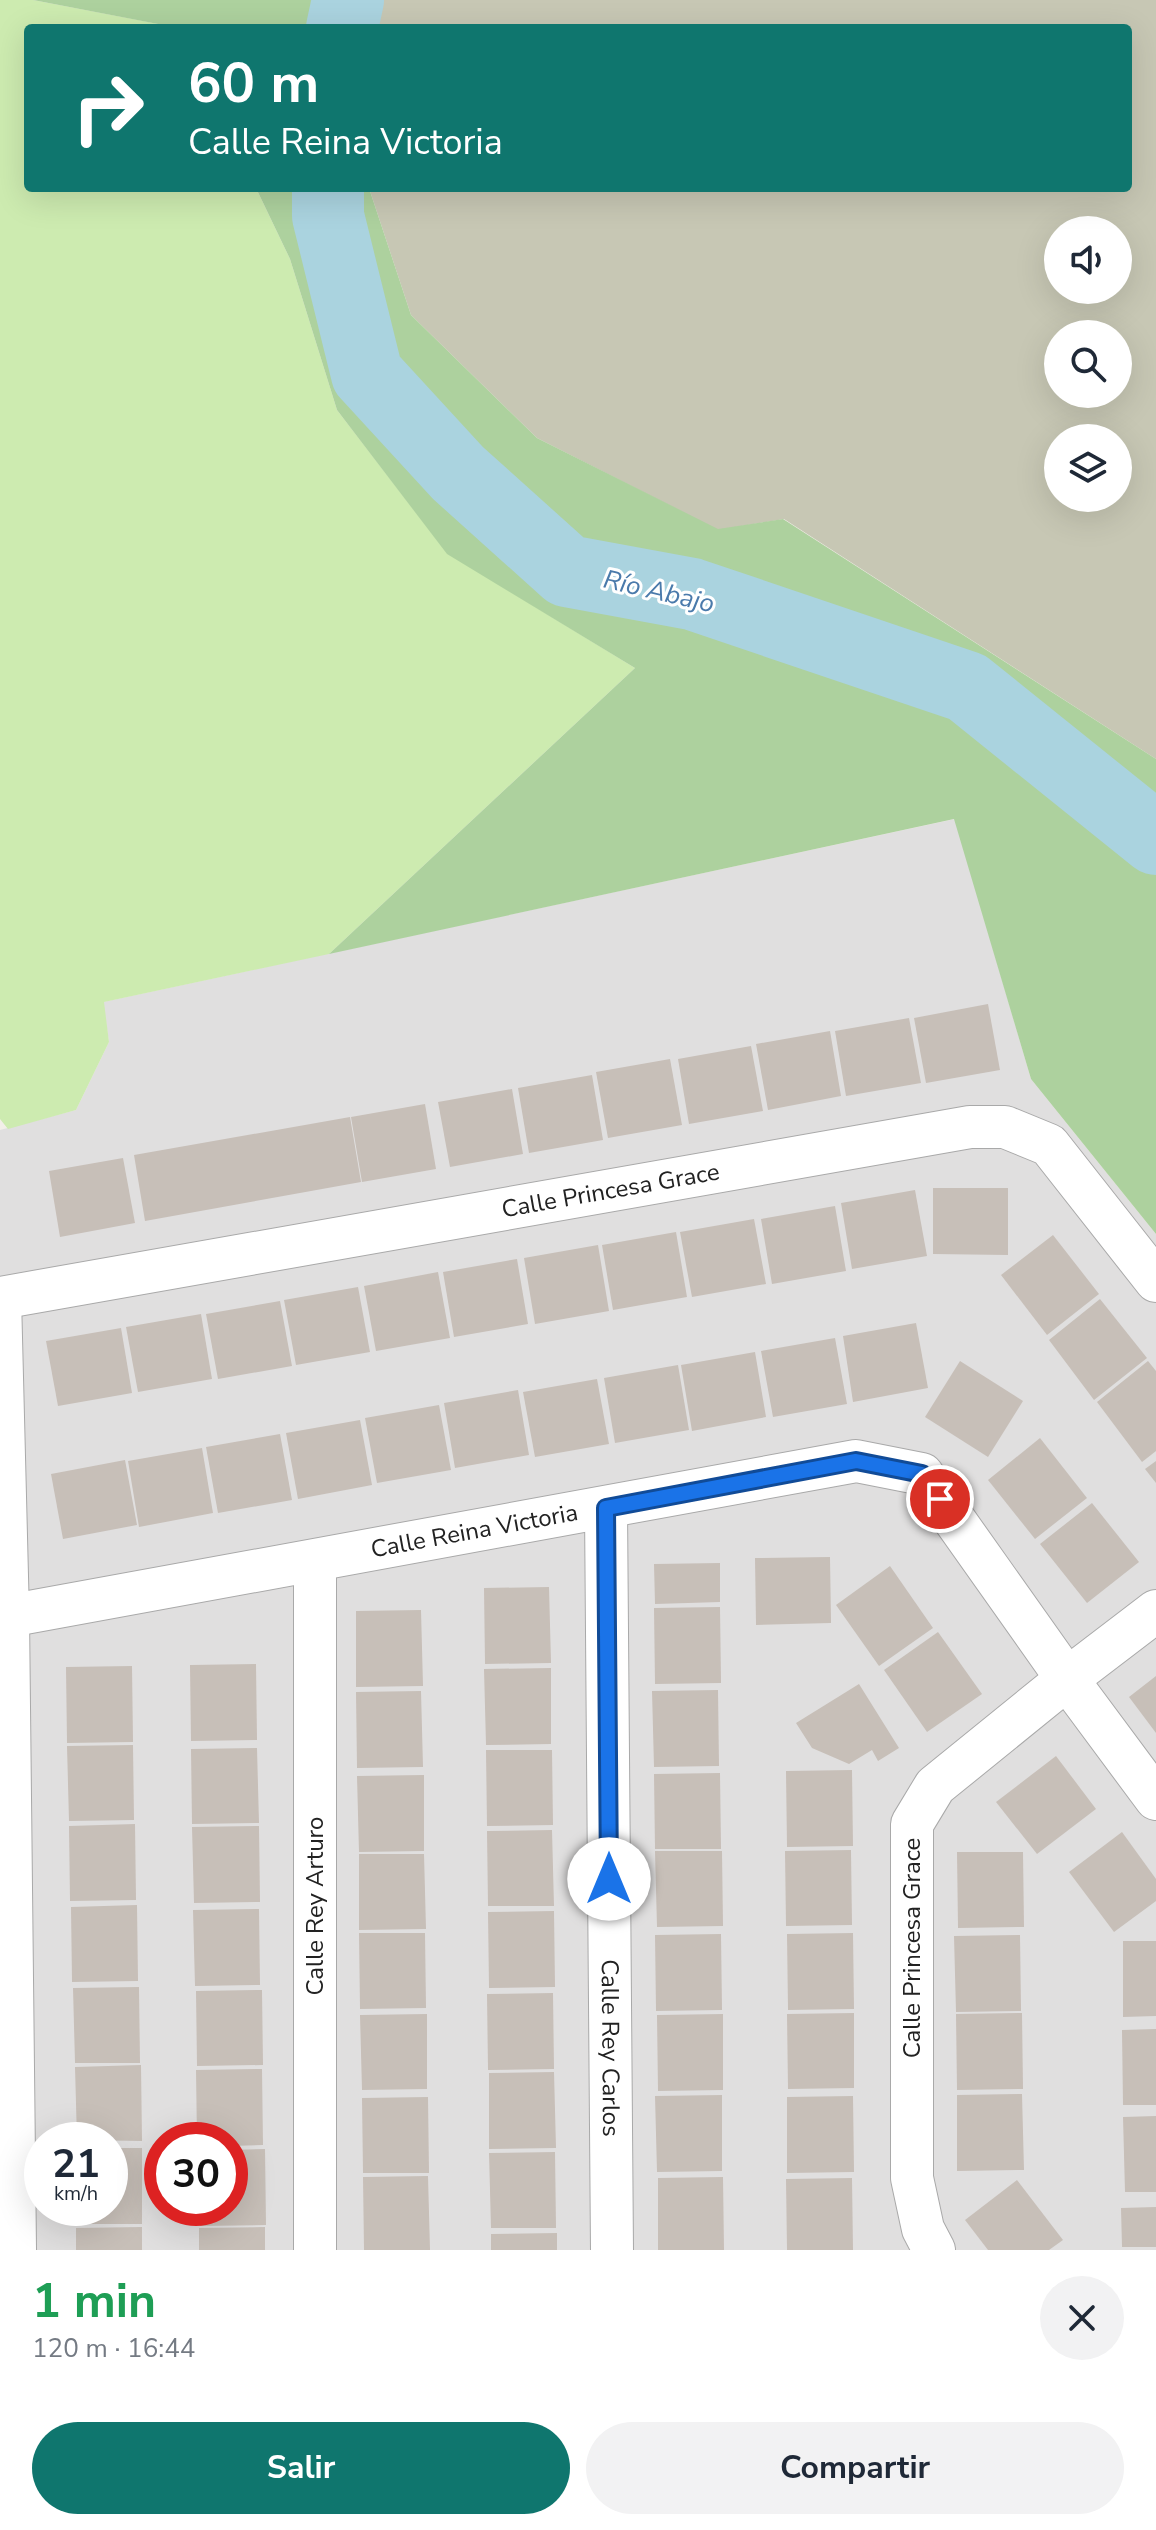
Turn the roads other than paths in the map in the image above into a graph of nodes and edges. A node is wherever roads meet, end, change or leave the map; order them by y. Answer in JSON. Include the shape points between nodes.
{"nodes":[{"id":1,"x":1156,"y":1281,"type":"edge"},
{"id":2,"x":0,"y":1298,"type":"edge"},
{"id":3,"x":606,"y":1508,"type":"junction"},
{"id":4,"x":315,"y":1561,"type":"junction"},
{"id":5,"x":1156,"y":1611,"type":"edge"},
{"id":6,"x":8,"y":1616,"type":"junction"},
{"id":7,"x":4,"y":1661,"type":"edge"},
{"id":8,"x":1067,"y":1679,"type":"junction"},
{"id":9,"x":1156,"y":1799,"type":"edge"},
{"id":10,"x":15,"y":2250,"type":"edge"},
{"id":11,"x":315,"y":2250,"type":"edge"},
{"id":12,"x":612,"y":2250,"type":"edge"},
{"id":13,"x":934,"y":2250,"type":"edge"}],
"edges":[{"from":1,"to":2,"type":"street","name":"Calle Princesa Grace","via":[[1049,1145],[1005,1127],[970,1127]]},
{"from":2,"to":6,"type":"street","name":"Calle Princesa Grace"},
{"from":3,"to":4,"type":"street","name":"Calle Reina Victoria"},
{"from":3,"to":8,"type":"street","name":"Calle Reina Victoria","via":[[856,1461],[922,1474]]},
{"from":3,"to":12,"type":"street","name":"Calle Rey Carlos"},
{"from":4,"to":6,"type":"street","name":"Calle Reina Victoria"},
{"from":4,"to":11,"type":"street","name":"Calle Rey Arturo"},
{"from":5,"to":8,"type":"street","name":"Calle Princesa Grace"},
{"from":6,"to":7,"type":"street","name":"Calle Princesa Grace"},
{"from":7,"to":10,"type":"street","name":"Calle Princesa Grace"},
{"from":8,"to":9,"type":"street","name":"Calle Reina Victoria"},
{"from":8,"to":13,"type":"street","name":"Calle Princesa Grace","via":[[935,1786],[912,1824],[912,2178],[923,2229]]}]}
